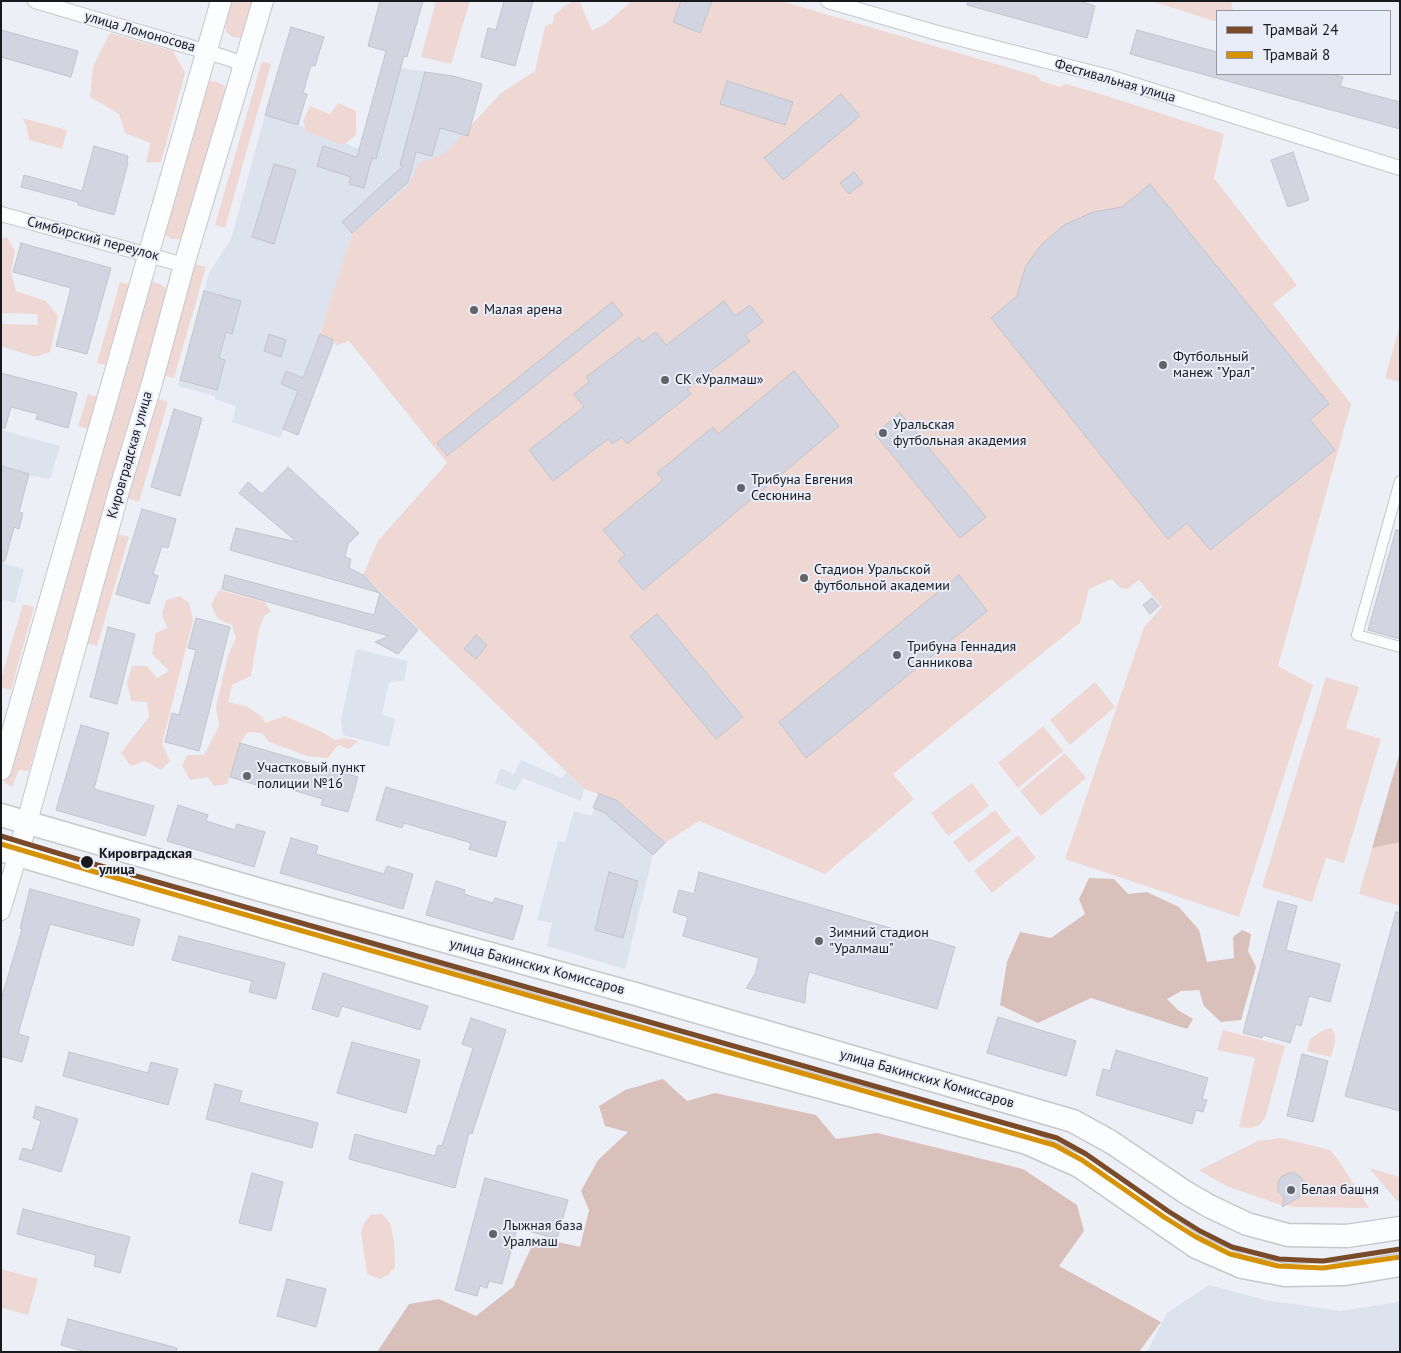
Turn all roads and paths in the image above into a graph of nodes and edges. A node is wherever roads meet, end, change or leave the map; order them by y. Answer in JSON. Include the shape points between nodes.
{"nodes":[{"id":1,"x":35,"y":1,"type":"edge"},
{"id":2,"x":221,"y":1,"type":"edge"},
{"id":3,"x":263,"y":1,"type":"edge"},
{"id":4,"x":828,"y":1,"type":"edge"},
{"id":5,"x":206,"y":51,"type":"junction"},
{"id":6,"x":244,"y":65,"type":"junction"},
{"id":7,"x":1400,"y":168,"type":"edge"},
{"id":8,"x":1,"y":214,"type":"edge"},
{"id":9,"x":148,"y":255,"type":"junction"},
{"id":10,"x":184,"y":265,"type":"junction"},
{"id":11,"x":1400,"y":481,"type":"edge"},
{"id":12,"x":1400,"y":647,"type":"edge"},
{"id":13,"x":1,"y":770,"type":"edge"},
{"id":14,"x":1,"y":815,"type":"edge"},
{"id":15,"x":28,"y":822,"type":"junction"},
{"id":16,"x":10,"y":852,"type":"edge"},
{"id":17,"x":1,"y":910,"type":"edge"},
{"id":18,"x":1400,"y":1228,"type":"edge"},
{"id":19,"x":1400,"y":1265,"type":"edge"}],
"edges":[{"from":1,"to":5,"type":"street","name":"улица Ломоносова"},
{"from":2,"to":5,"type":"main road"},
{"from":3,"to":6,"type":"main road","name":"Кировградская улица"},
{"from":4,"to":7,"type":"street","name":"Фестивальная улица","via":[[1110,77]]},
{"from":5,"to":6,"type":"street","name":"улица Ломоносова"},
{"from":5,"to":9,"type":"main road"},
{"from":6,"to":10,"type":"main road","name":"Кировградская улица"},
{"from":8,"to":9,"type":"street","name":"Симбирский переулок"},
{"from":9,"to":10,"type":"street","name":"Симбирский переулок"},
{"from":9,"to":13,"type":"main road"},
{"from":10,"to":15,"type":"main road","name":"Кировградская улица","via":[[59,701]]},
{"from":11,"to":12,"type":"street","via":[[1357,635]]},
{"from":14,"to":15,"type":"main road","name":"улица Бакинских Комиссаров"},
{"from":15,"to":16,"type":"main road","name":"Кировградская улица"},
{"from":15,"to":18,"type":"main road","name":"улица Бакинских Комиссаров","via":[[1073,1121],[1111,1142],[1185,1192],[1248,1224],[1288,1235],[1347,1236]]},
{"from":16,"to":17,"type":"street","name":"Кировградская улица"},
{"from":16,"to":19,"type":"main road","via":[[724,1061],[1027,1143],[1079,1166],[1196,1248],[1242,1267],[1285,1275],[1345,1274]]}]}
